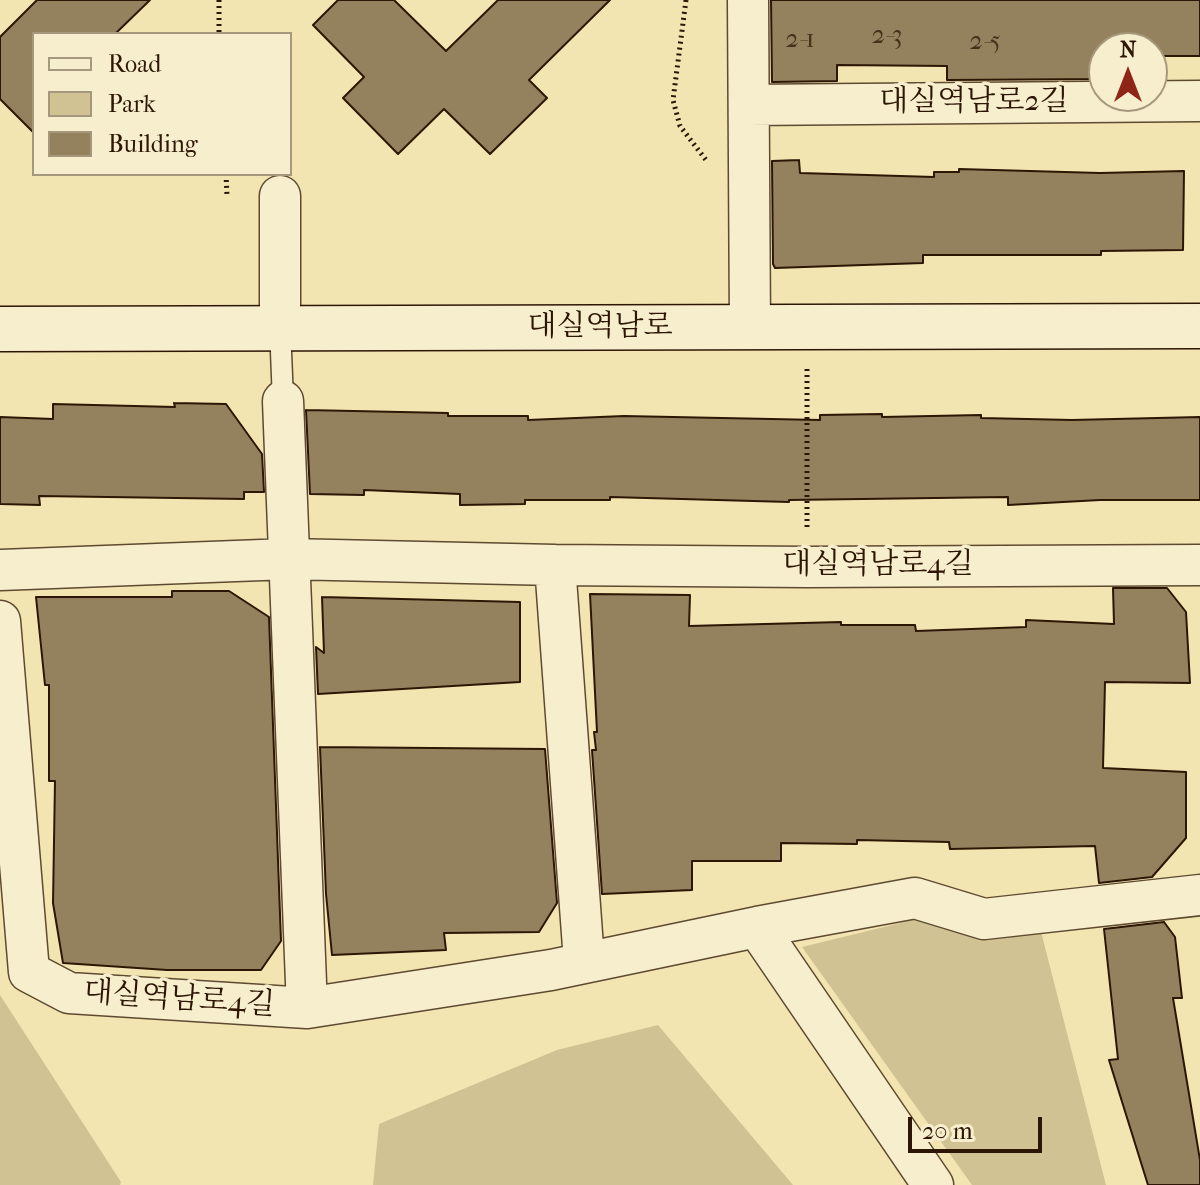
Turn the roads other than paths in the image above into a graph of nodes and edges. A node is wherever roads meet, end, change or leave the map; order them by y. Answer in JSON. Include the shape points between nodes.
{"nodes":[{"id":1,"x":748,"y":0,"type":"edge"},
{"id":2,"x":1200,"y":101,"type":"edge"},
{"id":3,"x":749,"y":105,"type":"junction"},
{"id":4,"x":280,"y":185,"type":"edge"},
{"id":5,"x":1200,"y":326,"type":"edge"},
{"id":6,"x":280,"y":327,"type":"junction"},
{"id":7,"x":750,"y":328,"type":"junction"},
{"id":8,"x":0,"y":329,"type":"edge"},
{"id":9,"x":283,"y":401,"type":"joint"},
{"id":10,"x":288,"y":559,"type":"junction"},
{"id":11,"x":555,"y":565,"type":"junction"},
{"id":12,"x":1200,"y":565,"type":"edge"},
{"id":13,"x":0,"y":570,"type":"edge"},
{"id":14,"x":0,"y":621,"type":"edge"},
{"id":15,"x":1200,"y":895,"type":"edge"},
{"id":16,"x":757,"y":927,"type":"junction"},
{"id":17,"x":584,"y":961,"type":"junction"},
{"id":18,"x":307,"y":1008,"type":"junction"},
{"id":19,"x":933,"y":1185,"type":"edge"}],
"edges":[{"from":1,"to":3,"type":"street"},
{"from":2,"to":3,"type":"street","name":"대실역남로2길"},
{"from":3,"to":7,"type":"street"},
{"from":4,"to":6,"type":"street"},
{"from":5,"to":7,"type":"street","name":"대실역남로"},
{"from":6,"to":7,"type":"street","name":"대실역남로"},
{"from":6,"to":8,"type":"street","name":"대실역남로"},
{"from":6,"to":9,"type":"lane"},
{"from":9,"to":10,"type":"street"},
{"from":10,"to":11,"type":"street","name":"대실역남로4길"},
{"from":10,"to":13,"type":"street","name":"대실역남로4길"},
{"from":10,"to":18,"type":"street"},
{"from":11,"to":12,"type":"street","name":"대실역남로4길"},
{"from":11,"to":17,"type":"street"},
{"from":14,"to":18,"type":"street","name":"대실역남로4길","via":[[29,972],[69,993]]},
{"from":15,"to":16,"type":"street","name":"대실역남로4길","via":[[984,919],[915,898]]},
{"from":16,"to":17,"type":"street","name":"대실역남로4길"},
{"from":16,"to":19,"type":"street"},
{"from":17,"to":18,"type":"street","name":"대실역남로4길"}]}
